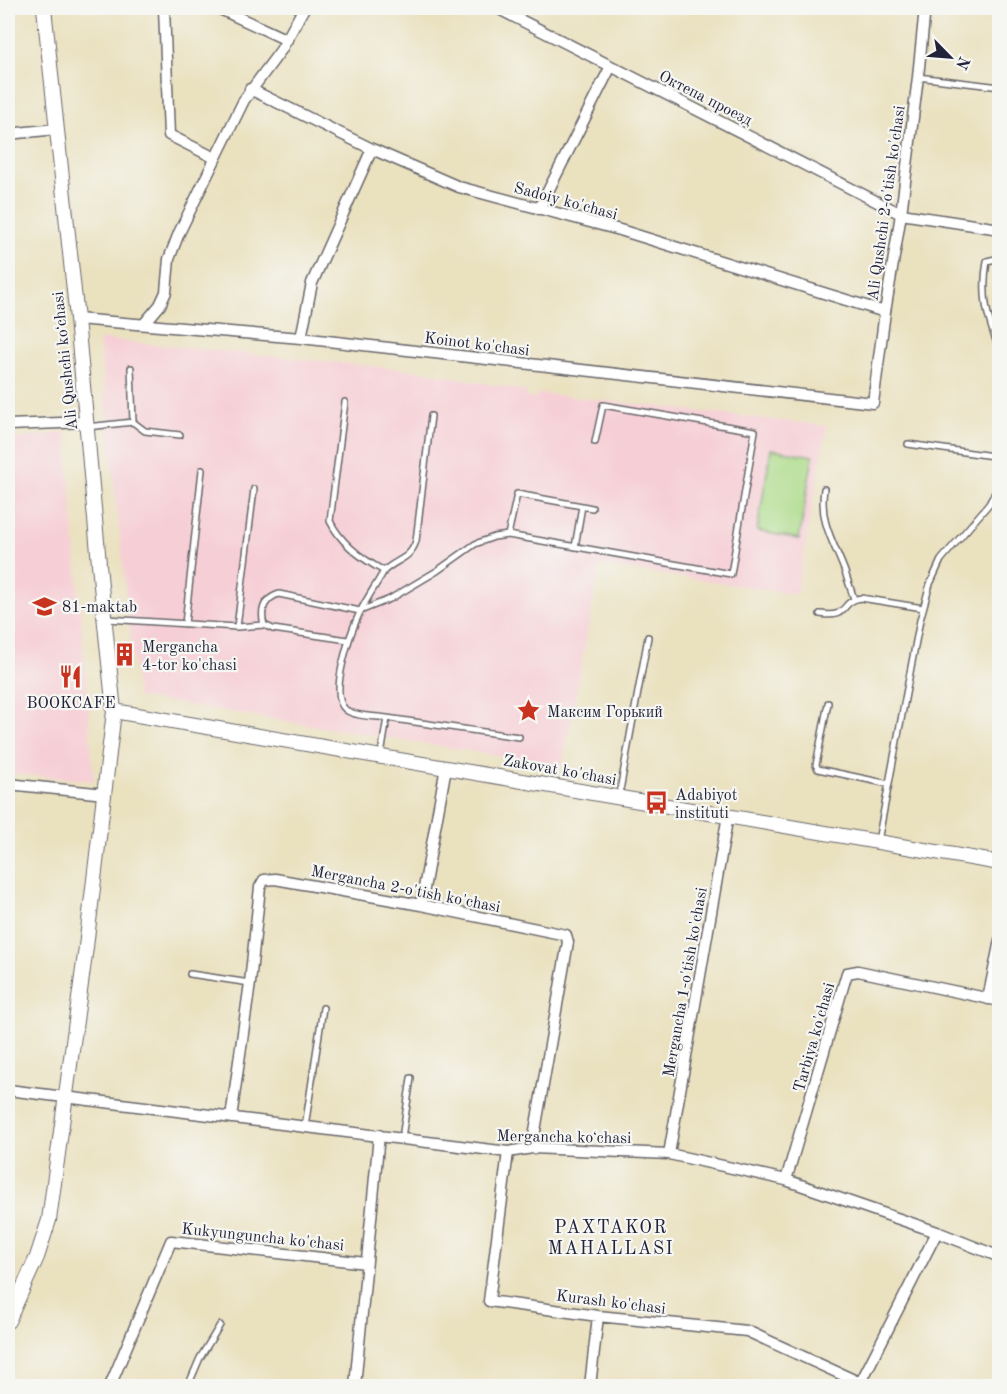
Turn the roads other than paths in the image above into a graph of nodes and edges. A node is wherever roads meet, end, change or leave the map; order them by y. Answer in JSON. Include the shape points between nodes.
{"nodes":[{"id":1,"x":44,"y":8,"type":"edge"},
{"id":2,"x":164,"y":8,"type":"edge"},
{"id":3,"x":218,"y":8,"type":"edge"},
{"id":4,"x":304,"y":8,"type":"edge"},
{"id":5,"x":497,"y":8,"type":"edge"},
{"id":6,"x":925,"y":8,"type":"edge"},
{"id":7,"x":287,"y":40,"type":"junction"},
{"id":8,"x":611,"y":66,"type":"junction"},
{"id":9,"x":918,"y":77,"type":"junction"},
{"id":10,"x":999,"y":87,"type":"edge"},
{"id":11,"x":250,"y":89,"type":"junction"},
{"id":12,"x":56,"y":129,"type":"junction"},
{"id":13,"x":8,"y":134,"type":"edge"},
{"id":14,"x":372,"y":149,"type":"junction"},
{"id":15,"x":215,"y":158,"type":"junction"},
{"id":16,"x":539,"y":209,"type":"junction"},
{"id":17,"x":901,"y":214,"type":"junction"},
{"id":18,"x":999,"y":229,"type":"edge"},
{"id":19,"x":999,"y":258,"type":"edge"},
{"id":20,"x":885,"y":312,"type":"junction"},
{"id":21,"x":77,"y":319,"type":"junction"},
{"id":22,"x":144,"y":324,"type":"junction"},
{"id":23,"x":301,"y":338,"type":"junction"},
{"id":24,"x":999,"y":351,"type":"edge"},
{"id":25,"x":131,"y":368,"type":"dead end"},
{"id":26,"x":345,"y":402,"type":"dead end"},
{"id":27,"x":873,"y":403,"type":"joint"},
{"id":28,"x":431,"y":416,"type":"dead end"},
{"id":29,"x":133,"y":422,"type":"junction"},
{"id":30,"x":87,"y":424,"type":"junction"},
{"id":31,"x":8,"y":425,"type":"edge"},
{"id":32,"x":180,"y":435,"type":"dead end"},
{"id":33,"x":595,"y":442,"type":"dead end"},
{"id":34,"x":908,"y":444,"type":"dead end"},
{"id":35,"x":999,"y":457,"type":"edge"},
{"id":36,"x":999,"y":464,"type":"edge"},
{"id":37,"x":202,"y":470,"type":"dead end"},
{"id":38,"x":255,"y":489,"type":"dead end"},
{"id":39,"x":824,"y":489,"type":"dead end"},
{"id":40,"x":992,"y":499,"type":"junction"},
{"id":41,"x":999,"y":501,"type":"edge"},
{"id":42,"x":582,"y":506,"type":"junction"},
{"id":43,"x":592,"y":508,"type":"dead end"},
{"id":44,"x":508,"y":535,"type":"junction"},
{"id":45,"x":575,"y":547,"type":"junction"},
{"id":46,"x":384,"y":571,"type":"junction"},
{"id":47,"x":854,"y":599,"type":"junction"},
{"id":48,"x":923,"y":608,"type":"junction"},
{"id":49,"x":360,"y":611,"type":"junction"},
{"id":50,"x":819,"y":614,"type":"dead end"},
{"id":51,"x":105,"y":619,"type":"junction"},
{"id":52,"x":185,"y":624,"type":"junction"},
{"id":53,"x":264,"y":625,"type":"junction"},
{"id":54,"x":237,"y":627,"type":"junction"},
{"id":55,"x":648,"y":637,"type":"dead end"},
{"id":56,"x":348,"y":640,"type":"junction"},
{"id":57,"x":828,"y":703,"type":"dead end"},
{"id":58,"x":114,"y":711,"type":"junction"},
{"id":59,"x":387,"y":718,"type":"junction"},
{"id":60,"x":519,"y":737,"type":"dead end"},
{"id":61,"x":381,"y":756,"type":"junction"},
{"id":62,"x":446,"y":767,"type":"junction"},
{"id":63,"x":8,"y":784,"type":"edge"},
{"id":64,"x":889,"y":784,"type":"junction"},
{"id":65,"x":105,"y":794,"type":"junction"},
{"id":66,"x":619,"y":796,"type":"junction"},
{"id":67,"x":728,"y":815,"type":"junction"},
{"id":68,"x":878,"y":841,"type":"junction"},
{"id":69,"x":999,"y":862,"type":"edge"},
{"id":70,"x":421,"y":905,"type":"junction"},
{"id":71,"x":999,"y":940,"type":"edge"},
{"id":72,"x":190,"y":974,"type":"dead end"},
{"id":73,"x":250,"y":983,"type":"junction"},
{"id":74,"x":988,"y":999,"type":"junction"},
{"id":75,"x":999,"y":1001,"type":"edge"},
{"id":76,"x":323,"y":1008,"type":"dead end"},
{"id":77,"x":411,"y":1078,"type":"dead end"},
{"id":78,"x":8,"y":1090,"type":"edge"},
{"id":79,"x":65,"y":1098,"type":"junction"},
{"id":80,"x":231,"y":1118,"type":"junction"},
{"id":81,"x":305,"y":1127,"type":"junction"},
{"id":82,"x":379,"y":1135,"type":"junction"},
{"id":83,"x":402,"y":1138,"type":"junction"},
{"id":84,"x":532,"y":1148,"type":"junction"},
{"id":85,"x":508,"y":1152,"type":"junction"},
{"id":86,"x":669,"y":1154,"type":"junction"},
{"id":87,"x":786,"y":1180,"type":"junction"},
{"id":88,"x":937,"y":1232,"type":"junction"},
{"id":89,"x":999,"y":1257,"type":"edge"},
{"id":90,"x":366,"y":1263,"type":"junction"},
{"id":91,"x":598,"y":1316,"type":"junction"},
{"id":92,"x":8,"y":1321,"type":"edge"},
{"id":93,"x":220,"y":1325,"type":"dead end"},
{"id":94,"x":862,"y":1385,"type":"edge"},
{"id":95,"x":110,"y":1386,"type":"edge"},
{"id":96,"x":188,"y":1386,"type":"edge"},
{"id":97,"x":356,"y":1386,"type":"edge"},
{"id":98,"x":590,"y":1386,"type":"edge"}],
"edges":[{"from":1,"to":12,"type":"main road","name":"Ali Qushchi koʻchasi"},
{"from":2,"to":15,"type":"street","via":[[169,135]]},
{"from":3,"to":7,"type":"street"},
{"from":4,"to":7,"type":"street"},
{"from":5,"to":8,"type":"street","name":"Октепа проезд"},
{"from":6,"to":9,"type":"street","name":"Ali Qushchi 2-o'tish ko'chasi"},
{"from":7,"to":11,"type":"street"},
{"from":8,"to":16,"type":"street"},
{"from":8,"to":17,"type":"street","name":"Октепа проезд"},
{"from":9,"to":10,"type":"lane"},
{"from":9,"to":17,"type":"street","name":"Ali Qushchi 2-o'tish ko'chasi"},
{"from":11,"to":14,"type":"street","name":"Sadoiy ko'chasi"},
{"from":11,"to":15,"type":"street"},
{"from":12,"to":13,"type":"street"},
{"from":12,"to":21,"type":"main road","name":"Ali Qushchi koʻchasi"},
{"from":14,"to":16,"type":"street","name":"Sadoiy ko'chasi","via":[[459,187]]},
{"from":14,"to":23,"type":"street","via":[[312,283]]},
{"from":15,"to":22,"type":"street","via":[[175,242],[166,292]]},
{"from":16,"to":20,"type":"street","name":"Sadoiy ko'chasi"},
{"from":17,"to":18,"type":"street","name":"Октепа проезд"},
{"from":17,"to":20,"type":"street","name":"Ali Qushchi 2-o'tish ko'chasi"},
{"from":19,"to":24,"type":"lane","via":[[987,261],[983,283],[985,308]]},
{"from":20,"to":27,"type":"street","name":"Ali Qushchi 2-o'tish ko'chasi"},
{"from":21,"to":22,"type":"street","name":"Koinot ko'chasi"},
{"from":21,"to":30,"type":"main road","name":"Ali Qushchi koʻchasi"},
{"from":22,"to":23,"type":"street","name":"Koinot ko'chasi"},
{"from":23,"to":27,"type":"street","name":"Koinot ko'chasi"},
{"from":25,"to":29,"type":"lane"},
{"from":26,"to":46,"type":"lane","via":[[330,521],[345,543]]},
{"from":28,"to":46,"type":"lane","via":[[416,541],[408,556]]},
{"from":29,"to":30,"type":"lane"},
{"from":29,"to":32,"type":"lane","via":[[145,431]]},
{"from":30,"to":31,"type":"street"},
{"from":30,"to":51,"type":"main road","name":"Ali Qushchi koʻchasi"},
{"from":33,"to":45,"type":"lane","via":[[603,405],[755,431],[731,574]]},
{"from":34,"to":35,"type":"lane"},
{"from":36,"to":40,"type":"lane"},
{"from":37,"to":52,"type":"lane"},
{"from":38,"to":54,"type":"lane"},
{"from":39,"to":47,"type":"lane","via":[[822,505],[830,540]]},
{"from":40,"to":41,"type":"lane"},
{"from":40,"to":48,"type":"lane","via":[[940,560]]},
{"from":42,"to":43,"type":"lane"},
{"from":42,"to":44,"type":"lane","via":[[517,494]]},
{"from":42,"to":45,"type":"lane"},
{"from":44,"to":45,"type":"lane"},
{"from":44,"to":49,"type":"lane","via":[[475,544],[390,599]]},
{"from":46,"to":49,"type":"lane"},
{"from":47,"to":48,"type":"lane"},
{"from":47,"to":50,"type":"lane","via":[[839,614]]},
{"from":48,"to":64,"type":"lane"},
{"from":49,"to":53,"type":"lane","via":[[279,594],[269,597],[264,604]]},
{"from":49,"to":56,"type":"lane"},
{"from":51,"to":52,"type":"lane"},
{"from":51,"to":58,"type":"main road","name":"Ali Qushchi koʻchasi"},
{"from":52,"to":54,"type":"lane"},
{"from":53,"to":54,"type":"lane"},
{"from":53,"to":56,"type":"lane"},
{"from":55,"to":66,"type":"lane"},
{"from":56,"to":59,"type":"lane","via":[[339,701],[353,713]]},
{"from":57,"to":64,"type":"lane","via":[[818,769]]},
{"from":58,"to":61,"type":"main road","name":"Zakovat ko'chasi"},
{"from":58,"to":65,"type":"main road"},
{"from":59,"to":60,"type":"lane"},
{"from":59,"to":61,"type":"lane"},
{"from":61,"to":62,"type":"main road","name":"Zakovat ko'chasi"},
{"from":62,"to":66,"type":"main road","name":"Zakovat ko'chasi"},
{"from":62,"to":70,"type":"street"},
{"from":63,"to":65,"type":"street"},
{"from":64,"to":68,"type":"lane"},
{"from":65,"to":79,"type":"main road"},
{"from":66,"to":67,"type":"main road","name":"Zakovat ko'chasi"},
{"from":67,"to":68,"type":"main road","name":"Zakovat ko'chasi"},
{"from":67,"to":86,"type":"street","name":"Mergancha 1-o'tish ko'chasi"},
{"from":68,"to":69,"type":"main road","name":"Zakovat ko'chasi"},
{"from":70,"to":73,"type":"street","name":"Mergancha 2-o'tish ko'chasi","via":[[264,880],[260,887]]},
{"from":70,"to":84,"type":"street","name":"Mergancha 2-o'tish ko'chasi","via":[[566,934],[568,942]]},
{"from":71,"to":74,"type":"street"},
{"from":72,"to":73,"type":"lane"},
{"from":73,"to":80,"type":"street","name":"Mergancha 2-o'tish ko'chasi"},
{"from":74,"to":75,"type":"street","name":"Tarbiya ko'chasi"},
{"from":74,"to":87,"type":"street","name":"Tarbiya ko'chasi","via":[[858,971],[847,973]]},
{"from":76,"to":81,"type":"lane"},
{"from":77,"to":83,"type":"lane"},
{"from":78,"to":79,"type":"street","name":"Mergancha koʻchasi"},
{"from":79,"to":80,"type":"street","name":"Mergancha koʻchasi"},
{"from":79,"to":92,"type":"main road","via":[[49,1220]]},
{"from":80,"to":81,"type":"street","name":"Mergancha koʻchasi"},
{"from":81,"to":82,"type":"street","name":"Mergancha koʻchasi"},
{"from":82,"to":83,"type":"street","name":"Mergancha koʻchasi"},
{"from":82,"to":90,"type":"street"},
{"from":83,"to":85,"type":"street","name":"Mergancha koʻchasi"},
{"from":84,"to":85,"type":"street","name":"Mergancha koʻchasi"},
{"from":84,"to":86,"type":"street","name":"Mergancha koʻchasi"},
{"from":85,"to":91,"type":"street","name":"Kurash ko'chasi","via":[[489,1301]]},
{"from":86,"to":87,"type":"street","name":"Mergancha koʻchasi"},
{"from":87,"to":88,"type":"street","name":"Mergancha koʻchasi"},
{"from":88,"to":89,"type":"street","name":"Mergancha koʻchasi"},
{"from":88,"to":94,"type":"street"},
{"from":90,"to":95,"type":"street","name":"Kukyunguncha ko'chasi","via":[[171,1241]]},
{"from":90,"to":97,"type":"street"},
{"from":91,"to":94,"type":"street","name":"Kurash ko'chasi","via":[[747,1331]]},
{"from":91,"to":98,"type":"street"},
{"from":93,"to":96,"type":"lane"}]}
